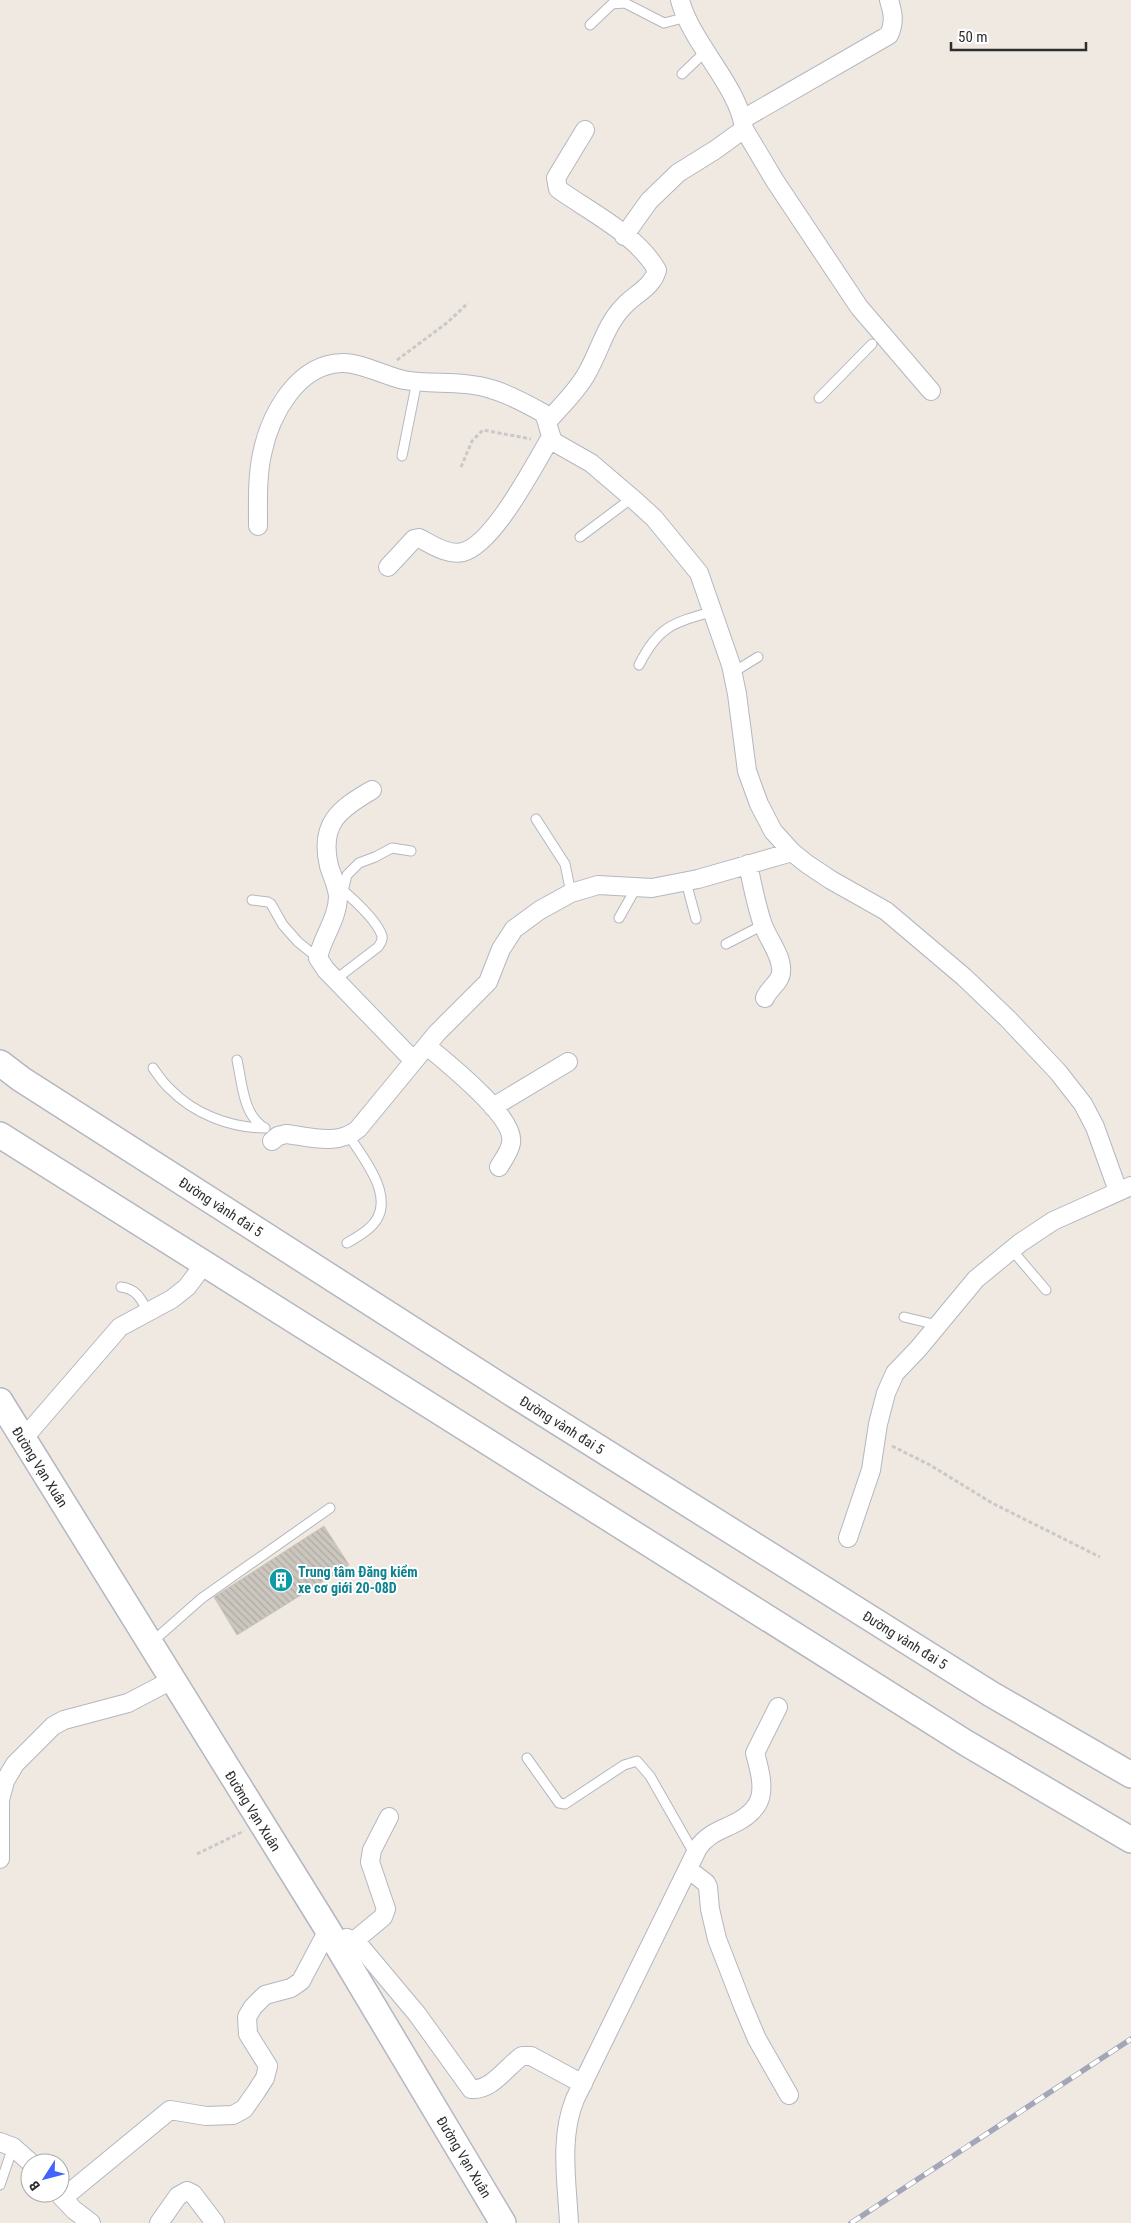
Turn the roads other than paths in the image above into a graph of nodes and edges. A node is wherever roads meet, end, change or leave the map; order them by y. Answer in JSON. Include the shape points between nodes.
{"nodes":[{"id":1,"x":680,"y":0,"type":"edge"},
{"id":2,"x":889,"y":0,"type":"edge"},
{"id":3,"x":687,"y":17,"type":"junction"},
{"id":4,"x":590,"y":26,"type":"dead end"},
{"id":5,"x":705,"y":52,"type":"junction"},
{"id":6,"x":682,"y":74,"type":"dead end"},
{"id":7,"x":743,"y":124,"type":"junction"},
{"id":8,"x":586,"y":130,"type":"dead end"},
{"id":9,"x":624,"y":236,"type":"junction"},
{"id":10,"x":878,"y":339,"type":"junction"},
{"id":11,"x":417,"y":381,"type":"junction"},
{"id":12,"x":932,"y":391,"type":"dead end"},
{"id":13,"x":819,"y":398,"type":"dead end"},
{"id":14,"x":549,"y":433,"type":"junction"},
{"id":15,"x":402,"y":456,"type":"dead end"},
{"id":16,"x":632,"y":498,"type":"junction"},
{"id":17,"x":258,"y":526,"type":"dead end"},
{"id":18,"x":580,"y":537,"type":"dead end"},
{"id":19,"x":388,"y":567,"type":"dead end"},
{"id":20,"x":711,"y":612,"type":"junction"},
{"id":21,"x":758,"y":657,"type":"dead end"},
{"id":22,"x":640,"y":665,"type":"dead end"},
{"id":23,"x":732,"y":673,"type":"junction"},
{"id":24,"x":372,"y":790,"type":"dead end"},
{"id":25,"x":536,"y":819,"type":"dead end"},
{"id":26,"x":411,"y":850,"type":"dead end"},
{"id":27,"x":792,"y":852,"type":"junction"},
{"id":28,"x":748,"y":864,"type":"junction"},
{"id":29,"x":686,"y":882,"type":"junction"},
{"id":30,"x":340,"y":887,"type":"junction"},
{"id":31,"x":636,"y":888,"type":"junction"},
{"id":32,"x":571,"y":893,"type":"junction"},
{"id":33,"x":252,"y":900,"type":"dead end"},
{"id":34,"x":619,"y":918,"type":"dead end"},
{"id":35,"x":696,"y":919,"type":"dead end"},
{"id":36,"x":763,"y":925,"type":"junction"},
{"id":37,"x":726,"y":944,"type":"dead end"},
{"id":38,"x":318,"y":958,"type":"junction"},
{"id":39,"x":335,"y":980,"type":"junction"},
{"id":40,"x":764,"y":998,"type":"dead end"},
{"id":41,"x":427,"y":1046,"type":"junction"},
{"id":42,"x":237,"y":1060,"type":"dead end"},
{"id":43,"x":414,"y":1061,"type":"junction"},
{"id":44,"x":568,"y":1062,"type":"dead end"},
{"id":45,"x":0,"y":1063,"type":"edge"},
{"id":46,"x":153,"y":1068,"type":"dead end"},
{"id":47,"x":493,"y":1107,"type":"junction"},
{"id":48,"x":0,"y":1135,"type":"edge"},
{"id":49,"x":272,"y":1135,"type":"junction"},
{"id":50,"x":349,"y":1136,"type":"junction"},
{"id":51,"x":499,"y":1168,"type":"dead end"},
{"id":52,"x":1125,"y":1188,"type":"edge"},
{"id":53,"x":347,"y":1243,"type":"dead end"},
{"id":54,"x":1012,"y":1250,"type":"junction"},
{"id":55,"x":199,"y":1270,"type":"dead end"},
{"id":56,"x":121,"y":1287,"type":"dead end"},
{"id":57,"x":1046,"y":1290,"type":"dead end"},
{"id":58,"x":148,"y":1312,"type":"junction"},
{"id":59,"x":904,"y":1317,"type":"dead end"},
{"id":60,"x":937,"y":1325,"type":"junction"},
{"id":61,"x":0,"y":1402,"type":"edge"},
{"id":62,"x":23,"y":1439,"type":"junction"},
{"id":63,"x":330,"y":1508,"type":"dead end"},
{"id":64,"x":848,"y":1538,"type":"dead end"},
{"id":65,"x":150,"y":1644,"type":"junction"},
{"id":66,"x":172,"y":1680,"type":"junction"},
{"id":67,"x":778,"y":1707,"type":"dead end"},
{"id":68,"x":527,"y":1758,"type":"dead end"},
{"id":69,"x":1131,"y":1776,"type":"edge"},
{"id":70,"x":389,"y":1817,"type":"dead end"},
{"id":71,"x":1131,"y":1840,"type":"edge"},
{"id":72,"x":0,"y":1859,"type":"edge"},
{"id":73,"x":691,"y":1862,"type":"junction"},
{"id":74,"x":341,"y":1938,"type":"junction"},
{"id":75,"x":583,"y":2084,"type":"junction"},
{"id":76,"x":789,"y":2095,"type":"dead end"},
{"id":77,"x":7,"y":2145,"type":"edge"},
{"id":78,"x":20,"y":2155,"type":"edge"},
{"id":79,"x":0,"y":2185,"type":"edge"},
{"id":80,"x":70,"y":2188,"type":"edge"},
{"id":81,"x":68,"y":2203,"type":"edge"},
{"id":82,"x":88,"y":2222,"type":"edge"},
{"id":83,"x":159,"y":2223,"type":"edge"},
{"id":84,"x":215,"y":2223,"type":"edge"},
{"id":85,"x":503,"y":2223,"type":"edge"},
{"id":86,"x":569,"y":2223,"type":"edge"}],
"edges":[{"from":1,"to":3,"type":"street"},
{"from":2,"to":7,"type":"street","via":[[893,26],[889,35]]},
{"from":3,"to":4,"type":"lane","via":[[664,23],[625,3],[612,4]]},
{"from":3,"to":5,"type":"street"},
{"from":5,"to":6,"type":"lane"},
{"from":5,"to":7,"type":"street","via":[[723,80]]},
{"from":7,"to":9,"type":"street","via":[[715,150],[678,173],[649,201]]},
{"from":7,"to":10,"type":"street","via":[[775,181]]},
{"from":8,"to":9,"type":"street","via":[[556,178],[558,189],[590,208]]},
{"from":9,"to":14,"type":"street","via":[[652,261],[657,270],[654,279],[612,319],[586,375]]},
{"from":10,"to":12,"type":"street"},
{"from":10,"to":13,"type":"lane"},
{"from":11,"to":14,"type":"street","via":[[491,388],[543,413]]},
{"from":11,"to":15,"type":"lane"},
{"from":11,"to":17,"type":"street","via":[[343,363],[312,371],[290,391],[268,430],[262,454]]},
{"from":14,"to":16,"type":"street","via":[[562,447],[592,463]]},
{"from":14,"to":19,"type":"street","via":[[511,504],[473,547],[452,552],[414,538]]},
{"from":16,"to":18,"type":"lane"},
{"from":16,"to":20,"type":"street","via":[[654,518],[695,568]]},
{"from":20,"to":22,"type":"lane","via":[[665,629],[649,645]]},
{"from":20,"to":23,"type":"street"},
{"from":21,"to":23,"type":"lane"},
{"from":23,"to":27,"type":"street","via":[[747,771],[773,831]]},
{"from":24,"to":30,"type":"street","via":[[346,806],[332,822],[328,834],[326,854],[331,875]]},
{"from":25,"to":32,"type":"lane","via":[[564,864]]},
{"from":26,"to":30,"type":"lane","via":[[392,848],[359,863]]},
{"from":27,"to":28,"type":"street"},
{"from":27,"to":52,"type":"street","via":[[831,880],[886,911],[1008,1019],[1083,1104]]},
{"from":28,"to":29,"type":"street"},
{"from":28,"to":36,"type":"street"},
{"from":29,"to":31,"type":"street"},
{"from":29,"to":35,"type":"lane"},
{"from":30,"to":38,"type":"street","via":[[332,924]]},
{"from":30,"to":39,"type":"lane","via":[[364,910],[382,936],[382,941]]},
{"from":31,"to":32,"type":"street","via":[[598,885]]},
{"from":31,"to":34,"type":"lane"},
{"from":32,"to":41,"type":"street","via":[[514,929],[488,982]]},
{"from":33,"to":38,"type":"lane","via":[[272,904],[275,914],[298,942]]},
{"from":36,"to":37,"type":"lane"},
{"from":36,"to":40,"type":"street","via":[[779,959],[781,972]]},
{"from":38,"to":39,"type":"street"},
{"from":39,"to":43,"type":"street"},
{"from":41,"to":43,"type":"street"},
{"from":41,"to":47,"type":"street","via":[[480,1091]]},
{"from":42,"to":49,"type":"lane","via":[[248,1110]]},
{"from":43,"to":50,"type":"street"},
{"from":44,"to":47,"type":"street"},
{"from":45,"to":69,"type":"main road","name":"Đường vành đai 5","via":[[513,1394],[991,1694]]},
{"from":46,"to":49,"type":"lane","via":[[170,1090],[222,1122]]},
{"from":47,"to":51,"type":"street","via":[[511,1133],[511,1144]]},
{"from":48,"to":71,"type":"main road","via":[[966,1743]]},
{"from":49,"to":50,"type":"street","via":[[338,1140]]},
{"from":50,"to":53,"type":"lane","via":[[378,1186],[382,1203],[378,1220]]},
{"from":52,"to":54,"type":"street","via":[[1052,1221]]},
{"from":54,"to":57,"type":"lane"},
{"from":54,"to":60,"type":"street","via":[[976,1279]]},
{"from":55,"to":58,"type":"street","via":[[187,1287]]},
{"from":56,"to":58,"type":"lane","via":[[136,1292]]},
{"from":58,"to":62,"type":"street","via":[[120,1328]]},
{"from":59,"to":60,"type":"lane"},
{"from":60,"to":64,"type":"street","via":[[895,1373],[886,1393],[871,1470]]},
{"from":61,"to":62,"type":"main road","name":"Đường Vạn Xuân"},
{"from":62,"to":65,"type":"main road","name":"Đường Vạn Xuân"},
{"from":63,"to":65,"type":"lane","via":[[202,1598]]},
{"from":65,"to":66,"type":"main road","name":"Đường Vạn Xuân"},
{"from":66,"to":72,"type":"street","via":[[128,1703],[64,1720],[53,1726],[14,1764],[0,1800]]},
{"from":66,"to":74,"type":"main road","name":"Đường Vạn Xuân","via":[[260,1823]]},
{"from":67,"to":73,"type":"street","via":[[755,1753],[762,1777],[760,1802],[742,1821],[704,1840]]},
{"from":68,"to":73,"type":"lane","via":[[559,1803],[565,1804],[624,1765],[637,1761],[650,1776]]},
{"from":70,"to":74,"type":"street","via":[[372,1850],[370,1862],[386,1909],[383,1917]]},
{"from":73,"to":75,"type":"street"},
{"from":73,"to":76,"type":"street","via":[[708,1888],[717,1939],[743,2006],[757,2039]]},
{"from":74,"to":75,"type":"street","via":[[417,2014],[471,2090],[480,2090],[493,2082],[522,2056],[531,2056]]},
{"from":74,"to":80,"type":"street","via":[[300,1981],[291,1988],[265,1995],[246,2017],[248,2034],[268,2066],[265,2078],[244,2108],[233,2115],[206,2116],[170,2110]]},
{"from":74,"to":85,"type":"main road","name":"Đường Vạn Xuân"},
{"from":75,"to":86,"type":"street","via":[[569,2114],[566,2132]]},
{"from":77,"to":78,"type":"street"},
{"from":77,"to":79,"type":"lane"},
{"from":81,"to":82,"type":"street"},
{"from":83,"to":84,"type":"street","via":[[178,2196],[187,2191],[193,2194]]}]}
